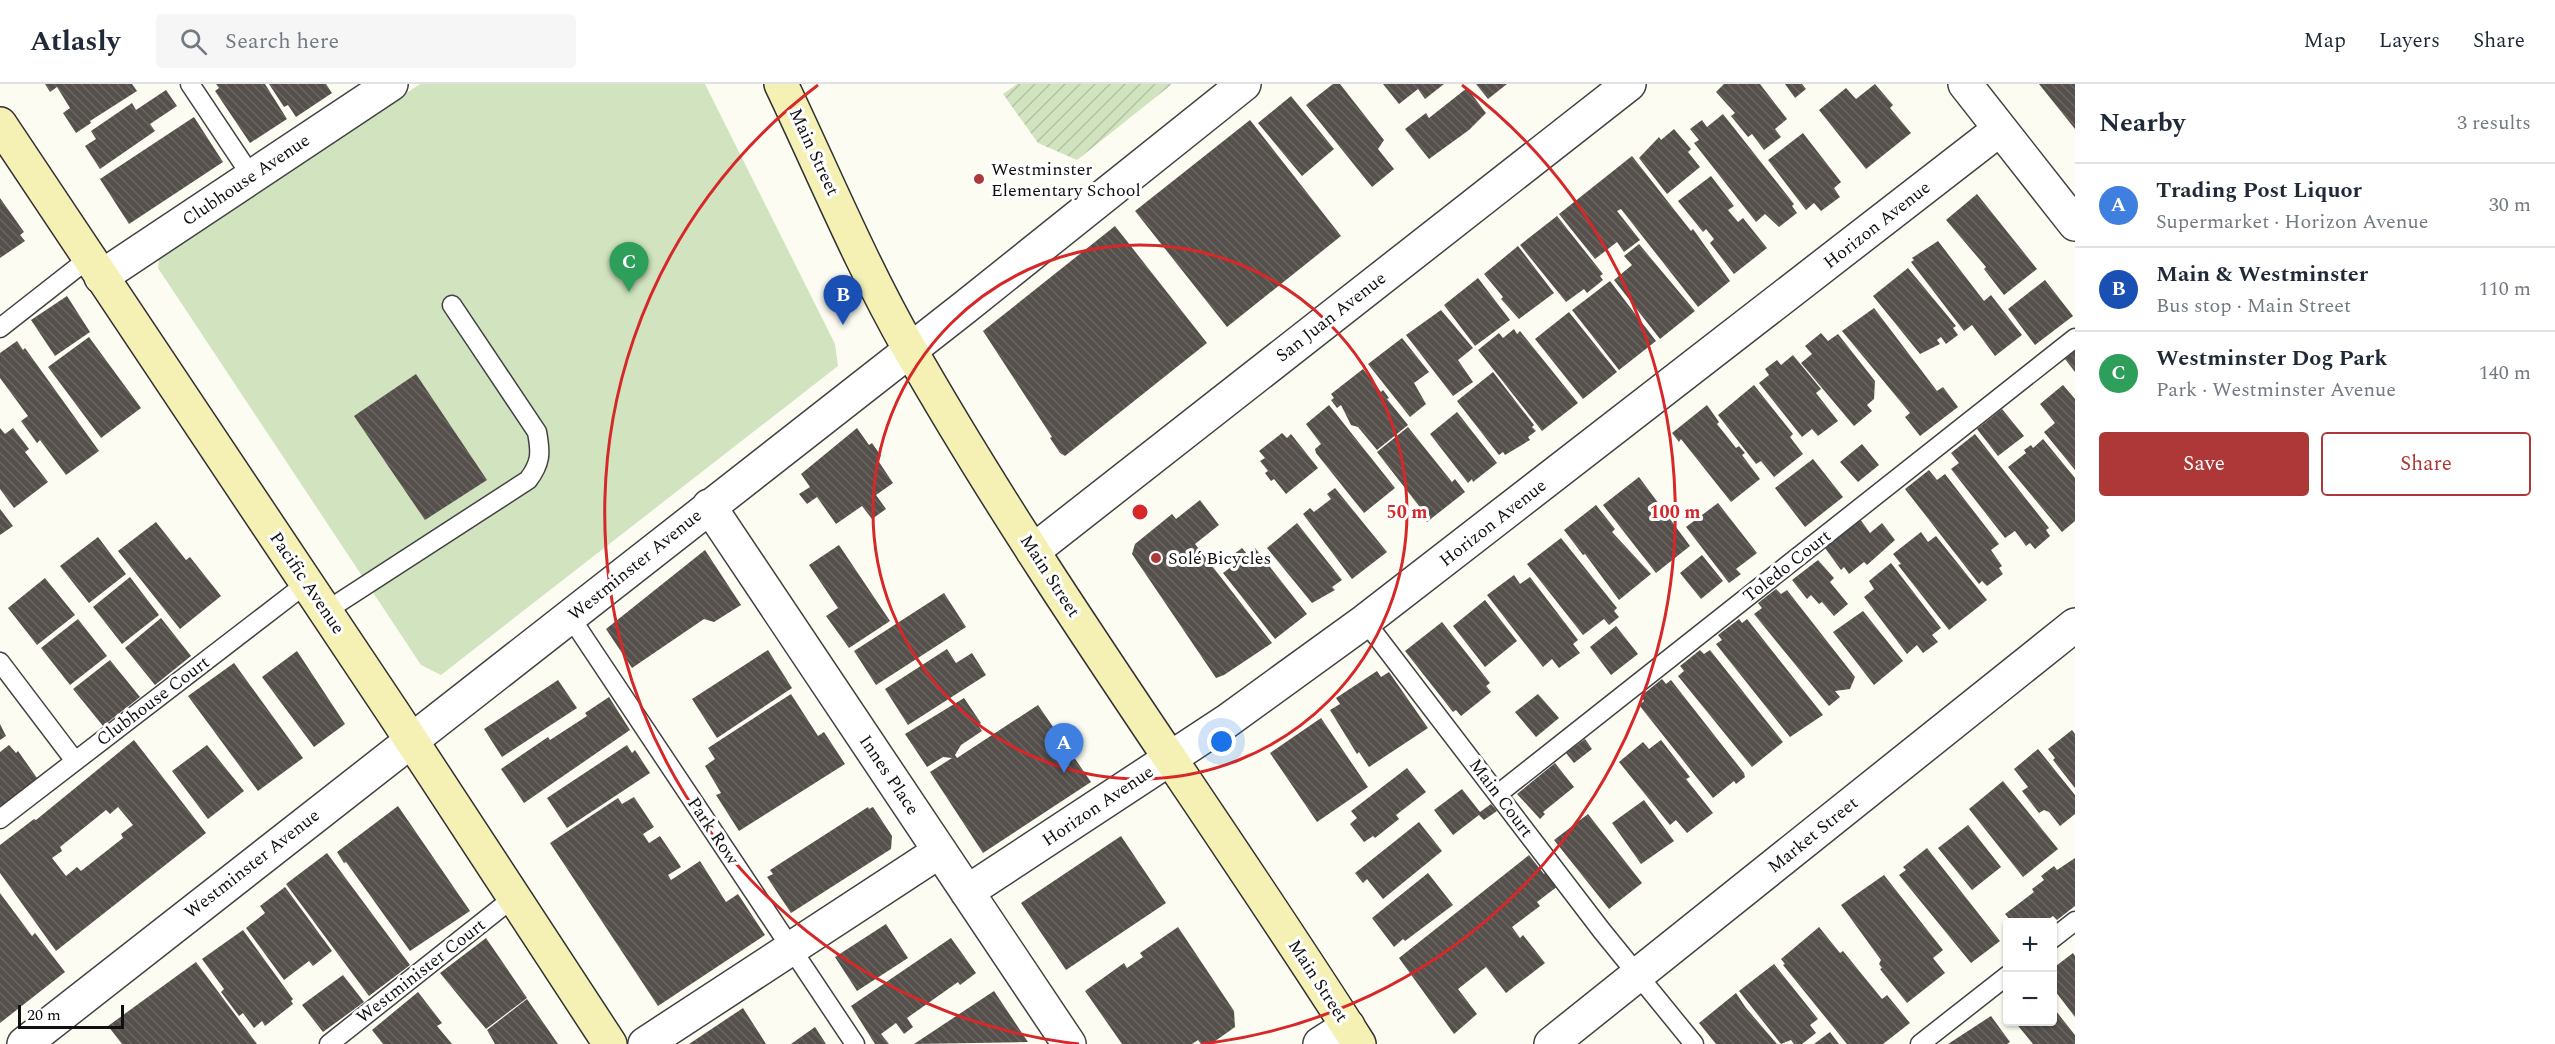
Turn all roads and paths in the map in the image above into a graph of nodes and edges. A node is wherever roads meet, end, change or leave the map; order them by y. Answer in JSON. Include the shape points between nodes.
{"nodes":[{"id":1,"x":190,"y":84,"type":"edge"},
{"id":2,"x":391,"y":84,"type":"edge"},
{"id":3,"x":781,"y":84,"type":"edge"},
{"id":4,"x":1244,"y":84,"type":"edge"},
{"id":5,"x":1629,"y":84,"type":"edge"},
{"id":6,"x":1965,"y":84,"type":"edge"},
{"id":7,"x":0,"y":124,"type":"edge"},
{"id":8,"x":2000,"y":129,"type":"junction"},
{"id":9,"x":252,"y":177,"type":"junction"},
{"id":10,"x":2075,"y":224,"type":"edge"},
{"id":11,"x":95,"y":268,"type":"junction"},
{"id":12,"x":452,"y":304,"type":"dead end"},
{"id":13,"x":0,"y":328,"type":"edge"},
{"id":14,"x":2075,"y":338,"type":"edge"},
{"id":15,"x":910,"y":350,"type":"junction"},
{"id":16,"x":710,"y":506,"type":"junction"},
{"id":17,"x":1033,"y":551,"type":"junction"},
{"id":18,"x":307,"y":583,"type":"junction"},
{"id":19,"x":326,"y":610,"type":"junction"},
{"id":20,"x":571,"y":618,"type":"junction"},
{"id":21,"x":1365,"y":621,"type":"junction"},
{"id":22,"x":2075,"y":625,"type":"edge"},
{"id":23,"x":0,"y":662,"type":"edge"},
{"id":24,"x":412,"y":740,"type":"junction"},
{"id":25,"x":1168,"y":759,"type":"junction"},
{"id":26,"x":75,"y":760,"type":"junction"},
{"id":27,"x":1498,"y":794,"type":"junction"},
{"id":28,"x":0,"y":819,"type":"edge"},
{"id":29,"x":940,"y":851,"type":"junction"},
{"id":30,"x":967,"y":892,"type":"junction"},
{"id":31,"x":513,"y":898,"type":"junction"},
{"id":32,"x":2075,"y":921,"type":"edge"},
{"id":33,"x":2057,"y":935,"type":"edge"},
{"id":34,"x":791,"y":948,"type":"junction"},
{"id":35,"x":1637,"y":975,"type":"junction"},
{"id":36,"x":2003,"y":978,"type":"edge"},
{"id":37,"x":1353,"y":1035,"type":"edge"},
{"id":38,"x":24,"y":1044,"type":"edge"},
{"id":39,"x":329,"y":1044,"type":"edge"},
{"id":40,"x":610,"y":1044,"type":"edge"},
{"id":41,"x":645,"y":1044,"type":"edge"},
{"id":42,"x":855,"y":1044,"type":"edge"},
{"id":43,"x":1069,"y":1044,"type":"edge"},
{"id":44,"x":1320,"y":1044,"type":"edge"},
{"id":45,"x":1551,"y":1044,"type":"edge"},
{"id":46,"x":1694,"y":1044,"type":"edge"},
{"id":47,"x":1920,"y":1044,"type":"edge"}],
"edges":[{"from":1,"to":9,"type":"lane"},
{"from":2,"to":9,"type":"street","name":"Clubhouse Avenue"},
{"from":3,"to":15,"type":"street","name":"Main Street"},
{"from":4,"to":15,"type":"street","name":"Westminster Avenue"},
{"from":5,"to":17,"type":"street","name":"San Juan Avenue"},
{"from":6,"to":8,"type":"street"},
{"from":7,"to":11,"type":"street","name":"Pacific Avenue"},
{"from":8,"to":10,"type":"street"},
{"from":8,"to":21,"type":"street","name":"Horizon Avenue"},
{"from":9,"to":11,"type":"street","name":"Clubhouse Avenue"},
{"from":11,"to":13,"type":"lane"},
{"from":11,"to":18,"type":"street","name":"Pacific Avenue"},
{"from":12,"to":19,"type":"lane","via":[[537,432],[541,452],[538,466],[528,480]]},
{"from":14,"to":27,"type":"lane","name":"Toledo Court"},
{"from":15,"to":16,"type":"street","name":"Westminster Avenue"},
{"from":15,"to":17,"type":"street","name":"Main Street"},
{"from":16,"to":20,"type":"street","name":"Westminster Avenue"},
{"from":16,"to":29,"type":"street","name":"Innes Place"},
{"from":17,"to":25,"type":"street","name":"Main Street"},
{"from":18,"to":19,"type":"street","name":"Pacific Avenue"},
{"from":18,"to":26,"type":"lane","name":"Clubhouse Court"},
{"from":19,"to":24,"type":"street","name":"Pacific Avenue"},
{"from":20,"to":24,"type":"street","name":"Westminster Avenue"},
{"from":20,"to":34,"type":"lane","name":"Park Row"},
{"from":21,"to":25,"type":"street","name":"Horizon Avenue"},
{"from":21,"to":27,"type":"lane","name":"Main Court"},
{"from":22,"to":35,"type":"street","name":"Market Street"},
{"from":23,"to":26,"type":"lane"},
{"from":24,"to":31,"type":"street","name":"Pacific Avenue"},
{"from":24,"to":38,"type":"street","name":"Westminster Avenue"},
{"from":25,"to":30,"type":"street","name":"Horizon Avenue"},
{"from":25,"to":37,"type":"street","name":"Main Street"},
{"from":26,"to":28,"type":"lane","name":"Clubhouse Court"},
{"from":27,"to":35,"type":"lane","name":"Main Court"},
{"from":29,"to":30,"type":"street","name":"Innes Place"},
{"from":29,"to":34,"type":"street"},
{"from":30,"to":43,"type":"street","name":"Innes Place"},
{"from":31,"to":39,"type":"lane","name":"Westminister Court"},
{"from":31,"to":40,"type":"street","name":"Pacific Avenue"},
{"from":32,"to":33,"type":"lane"},
{"from":34,"to":41,"type":"street"},
{"from":34,"to":42,"type":"lane","name":"Park Row"},
{"from":35,"to":45,"type":"street","name":"Market Street"},
{"from":35,"to":46,"type":"lane","name":"Main Court"},
{"from":36,"to":47,"type":"lane"},
{"from":37,"to":44,"type":"street"}]}
